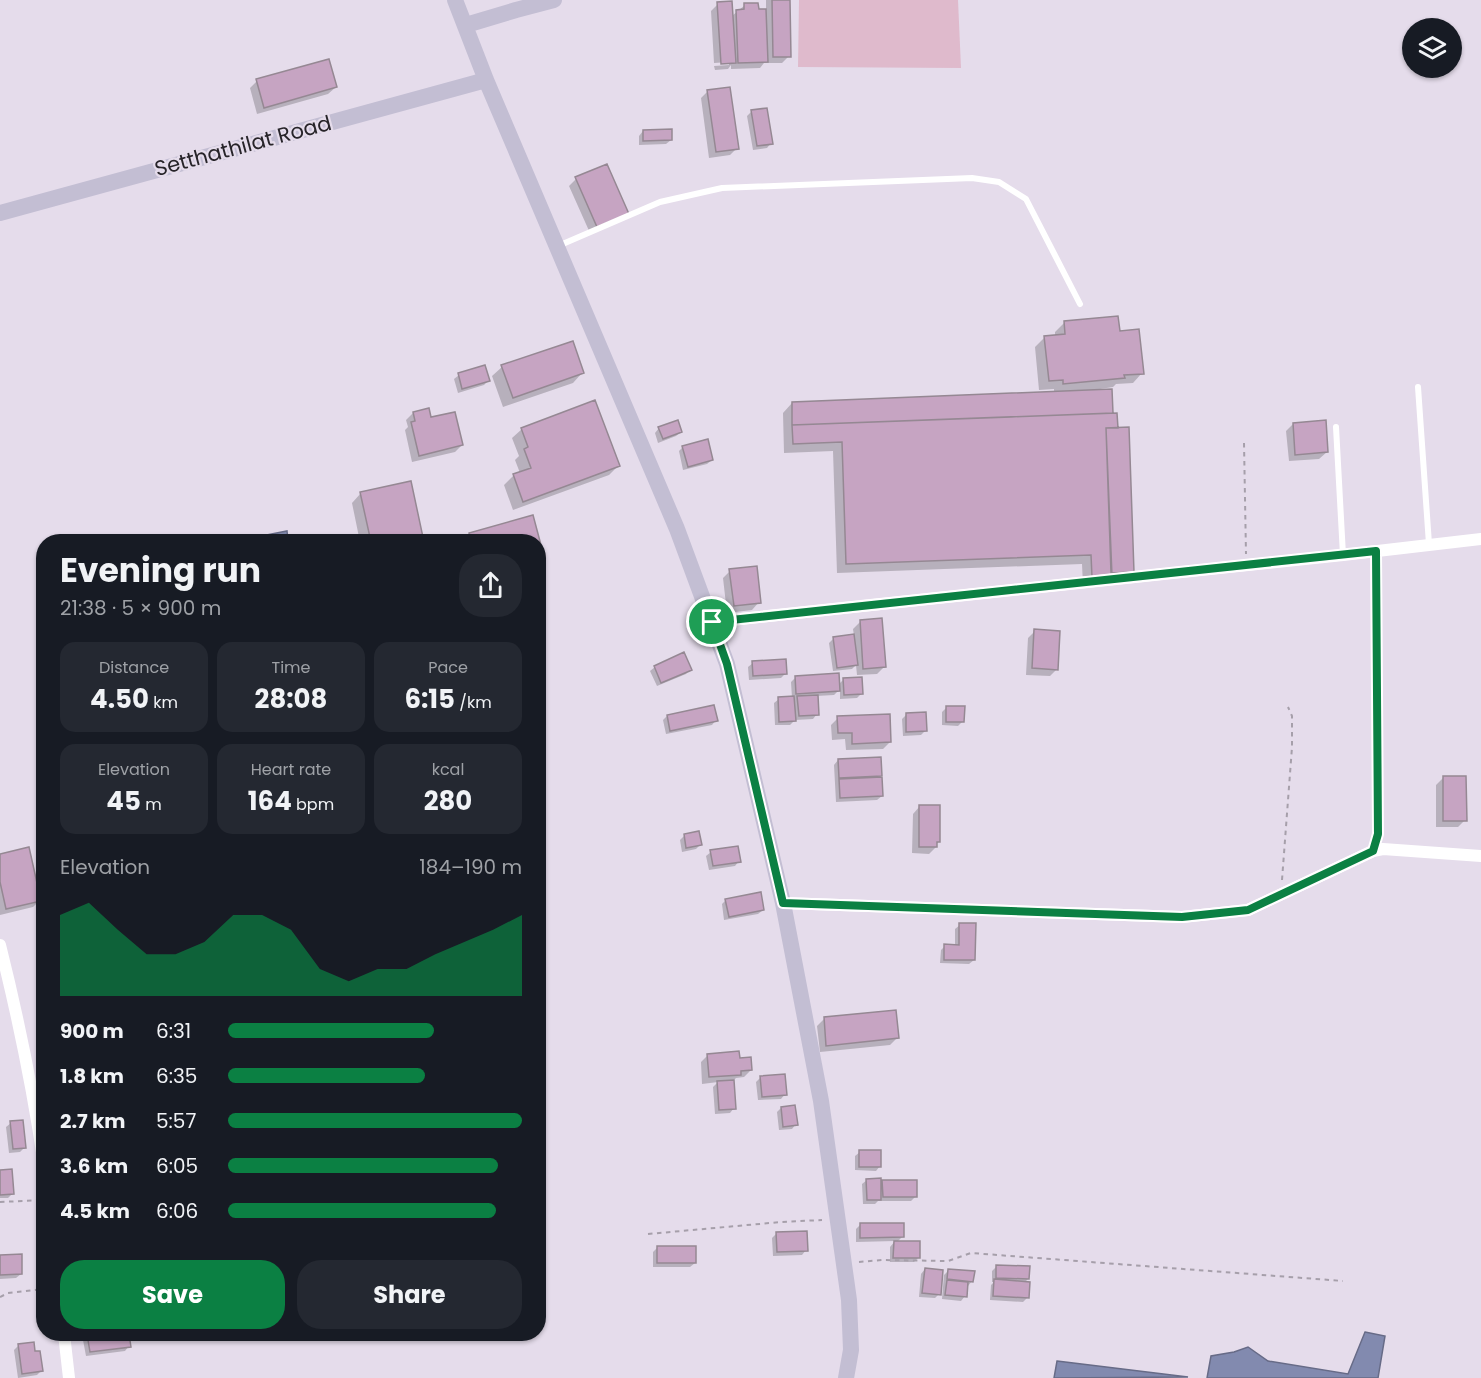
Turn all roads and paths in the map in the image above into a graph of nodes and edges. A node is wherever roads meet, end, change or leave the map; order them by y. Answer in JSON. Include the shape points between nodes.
{"nodes":[{"id":1,"x":455,"y":0,"type":"edge"},
{"id":2,"x":554,"y":0,"type":"edge"},
{"id":3,"x":466,"y":25,"type":"junction"},
{"id":4,"x":486,"y":80,"type":"junction"},
{"id":5,"x":0,"y":213,"type":"edge"},
{"id":6,"x":558,"y":246,"type":"junction"},
{"id":7,"x":1080,"y":304,"type":"dead end"},
{"id":8,"x":1418,"y":387,"type":"dead end"},
{"id":9,"x":1336,"y":427,"type":"dead end"},
{"id":10,"x":1244,"y":443,"type":"dead end"},
{"id":11,"x":1481,"y":539,"type":"edge"},
{"id":12,"x":1429,"y":544,"type":"junction"},
{"id":13,"x":1376,"y":551,"type":"junction"},
{"id":14,"x":1342,"y":555,"type":"junction"},
{"id":15,"x":1246,"y":566,"type":"junction"},
{"id":16,"x":712,"y":622,"type":"junction"},
{"id":17,"x":1287,"y":707,"type":"dead end"},
{"id":18,"x":1373,"y":851,"type":"junction"},
{"id":19,"x":1481,"y":856,"type":"edge"},
{"id":20,"x":1281,"y":893,"type":"junction"},
{"id":21,"x":783,"y":903,"type":"junction"},
{"id":22,"x":0,"y":945,"type":"edge"},
{"id":23,"x":36,"y":1114,"type":"edge"},
{"id":24,"x":36,"y":1200,"type":"edge"},
{"id":25,"x":0,"y":1202,"type":"edge"},
{"id":26,"x":838,"y":1220,"type":"junction"},
{"id":27,"x":648,"y":1234,"type":"dead end"},
{"id":28,"x":844,"y":1263,"type":"junction"},
{"id":29,"x":1343,"y":1281,"type":"dead end"},
{"id":30,"x":36,"y":1290,"type":"edge"},
{"id":31,"x":0,"y":1297,"type":"edge"},
{"id":32,"x":65,"y":1341,"type":"edge"},
{"id":33,"x":69,"y":1378,"type":"edge"},
{"id":34,"x":846,"y":1378,"type":"edge"}],
"edges":[{"from":1,"to":3,"type":"street"},
{"from":2,"to":3,"type":"street"},
{"from":3,"to":4,"type":"street"},
{"from":4,"to":5,"type":"street","name":"Setthathilat Road"},
{"from":4,"to":6,"type":"street"},
{"from":6,"to":7,"type":"lane","via":[[660,202],[722,188],[972,178],[999,182],[1026,199]]},
{"from":6,"to":16,"type":"street"},
{"from":8,"to":12,"type":"lane"},
{"from":9,"to":14,"type":"lane"},
{"from":10,"to":15,"type":"path"},
{"from":11,"to":12,"type":"street"},
{"from":12,"to":13,"type":"street"},
{"from":13,"to":14,"type":"street"},
{"from":13,"to":18,"type":"path","via":[[1378,834]]},
{"from":14,"to":15,"type":"street"},
{"from":15,"to":16,"type":"street"},
{"from":16,"to":21,"type":"street","via":[[727,664]]},
{"from":17,"to":20,"type":"path","via":[[1292,716],[1292,747]]},
{"from":18,"to":19,"type":"street"},
{"from":18,"to":20,"type":"street"},
{"from":20,"to":21,"type":"street","via":[[1248,910],[1182,917]]},
{"from":21,"to":26,"type":"street","via":[[821,1101]]},
{"from":22,"to":23,"type":"street"},
{"from":24,"to":25,"type":"path"},
{"from":26,"to":27,"type":"path"},
{"from":26,"to":28,"type":"street"},
{"from":28,"to":29,"type":"path","via":[[948,1261],[971,1253]]},
{"from":28,"to":34,"type":"street","via":[[851,1350]]},
{"from":30,"to":31,"type":"path"},
{"from":32,"to":33,"type":"street"}]}
